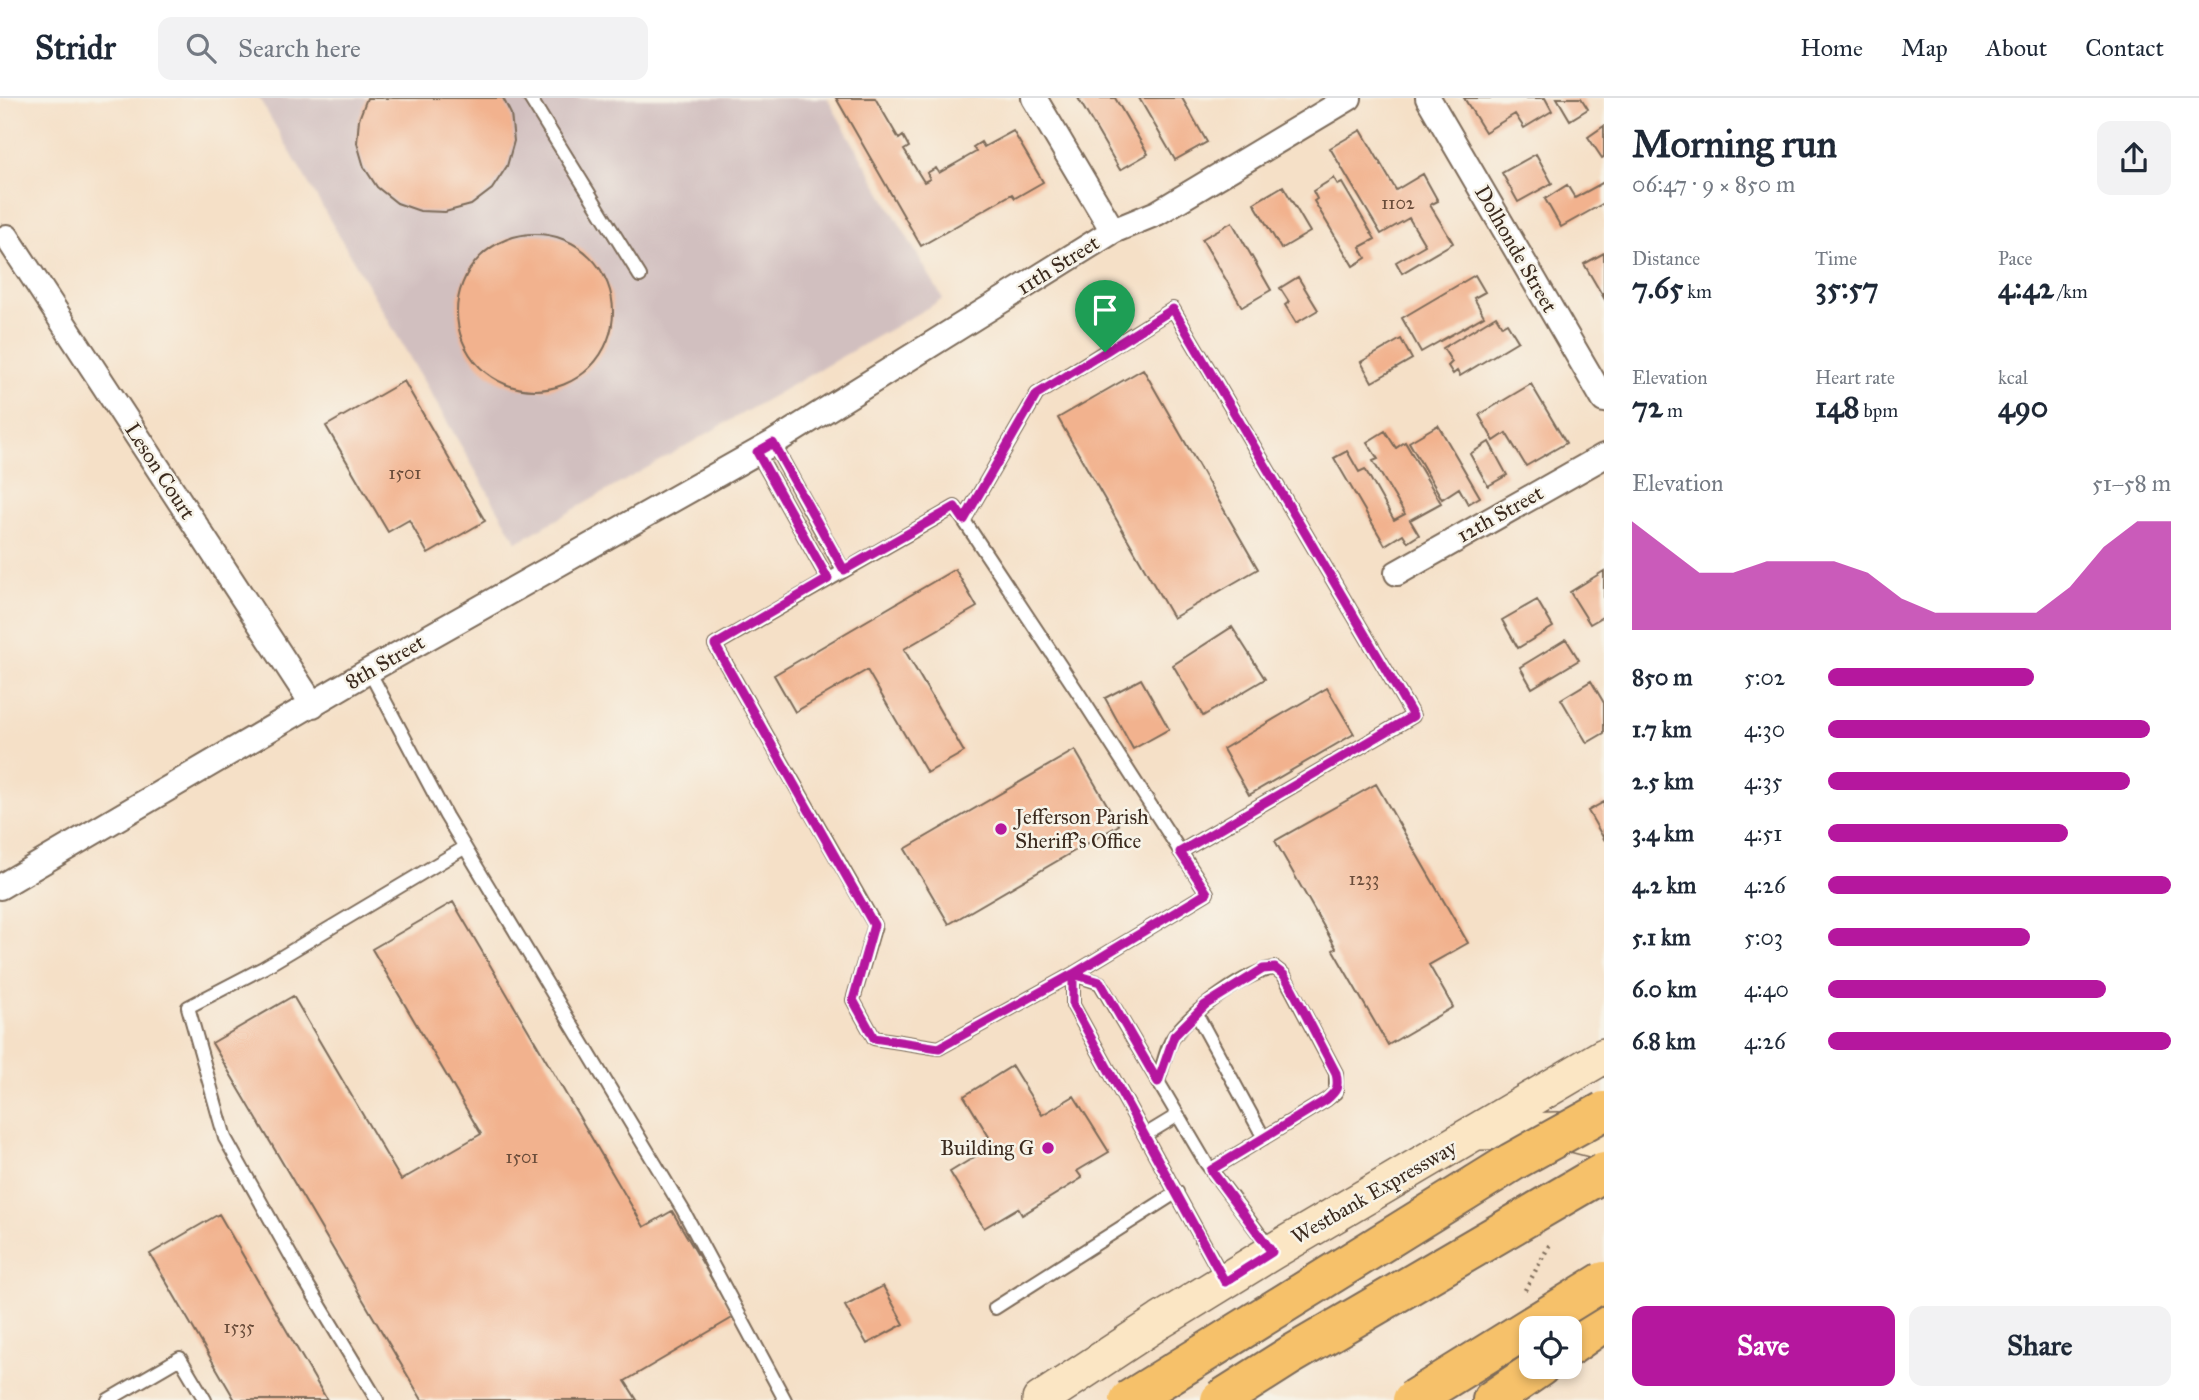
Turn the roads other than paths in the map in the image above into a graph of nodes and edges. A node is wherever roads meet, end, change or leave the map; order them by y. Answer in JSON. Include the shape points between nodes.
{"nodes":[{"id":1,"x":530,"y":98,"type":"edge"},
{"id":2,"x":1034,"y":98,"type":"edge"},
{"id":3,"x":1349,"y":98,"type":"edge"},
{"id":4,"x":1428,"y":98,"type":"edge"},
{"id":5,"x":1113,"y":231,"type":"junction"},
{"id":6,"x":7,"y":237,"type":"dead end"},
{"id":7,"x":640,"y":276,"type":"dead end"},
{"id":8,"x":1604,"y":400,"type":"edge"},
{"id":9,"x":765,"y":448,"type":"junction"},
{"id":10,"x":1604,"y":456,"type":"edge"},
{"id":11,"x":964,"y":520,"type":"junction"},
{"id":12,"x":844,"y":570,"type":"junction"},
{"id":13,"x":1397,"y":573,"type":"dead end"},
{"id":14,"x":828,"y":579,"type":"junction"},
{"id":15,"x":369,"y":671,"type":"junction"},
{"id":16,"x":313,"y":705,"type":"junction"},
{"id":17,"x":464,"y":848,"type":"junction"},
{"id":18,"x":1180,"y":852,"type":"junction"},
{"id":19,"x":0,"y":887,"type":"edge"},
{"id":20,"x":1073,"y":974,"type":"junction"},
{"id":21,"x":1196,"y":1013,"type":"junction"},
{"id":22,"x":1604,"y":1056,"type":"edge"},
{"id":23,"x":1158,"y":1082,"type":"junction"},
{"id":24,"x":1604,"y":1111,"type":"edge"},
{"id":25,"x":1178,"y":1115,"type":"junction"},
{"id":26,"x":1476,"y":1132,"type":"junction"},
{"id":27,"x":1145,"y":1135,"type":"junction"},
{"id":28,"x":1264,"y":1138,"type":"junction"},
{"id":29,"x":1604,"y":1142,"type":"edge"},
{"id":30,"x":1211,"y":1170,"type":"junction"},
{"id":31,"x":1604,"y":1172,"type":"edge"},
{"id":32,"x":1177,"y":1192,"type":"junction"},
{"id":33,"x":1272,"y":1252,"type":"junction"},
{"id":34,"x":1604,"y":1281,"type":"edge"},
{"id":35,"x":1225,"y":1282,"type":"junction"},
{"id":36,"x":995,"y":1308,"type":"dead end"},
{"id":37,"x":1604,"y":1322,"type":"edge"},
{"id":38,"x":1582,"y":1338,"type":"edge"},
{"id":39,"x":1523,"y":1379,"type":"edge"},
{"id":40,"x":108,"y":1400,"type":"edge"},
{"id":41,"x":205,"y":1400,"type":"edge"},
{"id":42,"x":377,"y":1400,"type":"edge"},
{"id":43,"x":785,"y":1400,"type":"edge"},
{"id":44,"x":1040,"y":1400,"type":"edge"},
{"id":45,"x":1129,"y":1400,"type":"edge"},
{"id":46,"x":1220,"y":1400,"type":"edge"},
{"id":47,"x":1412,"y":1400,"type":"edge"},
{"id":48,"x":1492,"y":1400,"type":"edge"}],
"edges":[{"from":1,"to":7,"type":"lane"},
{"from":2,"to":5,"type":"street"},
{"from":3,"to":5,"type":"street","name":"11th Street","via":[[1157,213]]},
{"from":4,"to":8,"type":"street","name":"Dolhonde Street"},
{"from":5,"to":9,"type":"street","name":"11th Street"},
{"from":6,"to":16,"type":"street","name":"Leson Court"},
{"from":9,"to":12,"type":"lane"},
{"from":9,"to":14,"type":"lane"},
{"from":9,"to":15,"type":"street","name":"8th Street"},
{"from":10,"to":13,"type":"street","name":"12th Street"},
{"from":11,"to":12,"type":"lane","via":[[955,507]]},
{"from":11,"to":18,"type":"lane"},
{"from":11,"to":18,"type":"lane","via":[[1037,394],[1173,309],[1413,716]]},
{"from":12,"to":14,"type":"lane"},
{"from":14,"to":20,"type":"lane","via":[[715,645],[874,925],[853,1000],[874,1038],[939,1048]]},
{"from":15,"to":16,"type":"street","name":"8th Street"},
{"from":15,"to":17,"type":"lane"},
{"from":16,"to":19,"type":"street","name":"8th Street"},
{"from":17,"to":42,"type":"lane","via":[[263,968],[188,1007],[225,1138]]},
{"from":17,"to":43,"type":"lane","via":[[683,1210]]},
{"from":18,"to":20,"type":"lane","via":[[1207,893]]},
{"from":20,"to":23,"type":"lane","via":[[1100,982]]},
{"from":20,"to":27,"type":"lane","via":[[1073,1005]]},
{"from":21,"to":23,"type":"lane","via":[[1174,1036]]},
{"from":21,"to":28,"type":"lane"},
{"from":21,"to":28,"type":"lane","via":[[1263,969],[1275,968],[1290,985],[1336,1073],[1338,1087],[1326,1100]]},
{"from":22,"to":26,"type":"main road","name":"Westbank Expressway"},
{"from":23,"to":25,"type":"lane"},
{"from":24,"to":45,"type":"highway","bridge":true,"via":[[1512,1162]]},
{"from":25,"to":27,"type":"lane"},
{"from":25,"to":30,"type":"lane"},
{"from":26,"to":29,"type":"main road","via":[[1558,1130]]},
{"from":26,"to":33,"type":"main road","name":"Westbank Expressway"},
{"from":27,"to":32,"type":"lane"},
{"from":28,"to":30,"type":"lane"},
{"from":30,"to":33,"type":"lane"},
{"from":31,"to":46,"type":"highway","bridge":true},
{"from":32,"to":35,"type":"lane"},
{"from":32,"to":36,"type":"lane"},
{"from":33,"to":35,"type":"main road","name":"Westbank Expressway"},
{"from":34,"to":47,"type":"highway","bridge":true},
{"from":35,"to":44,"type":"main road","name":"Westbank Expressway"},
{"from":37,"to":38,"type":"highway"},
{"from":39,"to":48,"type":"highway"},
{"from":40,"to":41,"type":"lane","via":[[180,1357]]}]}
